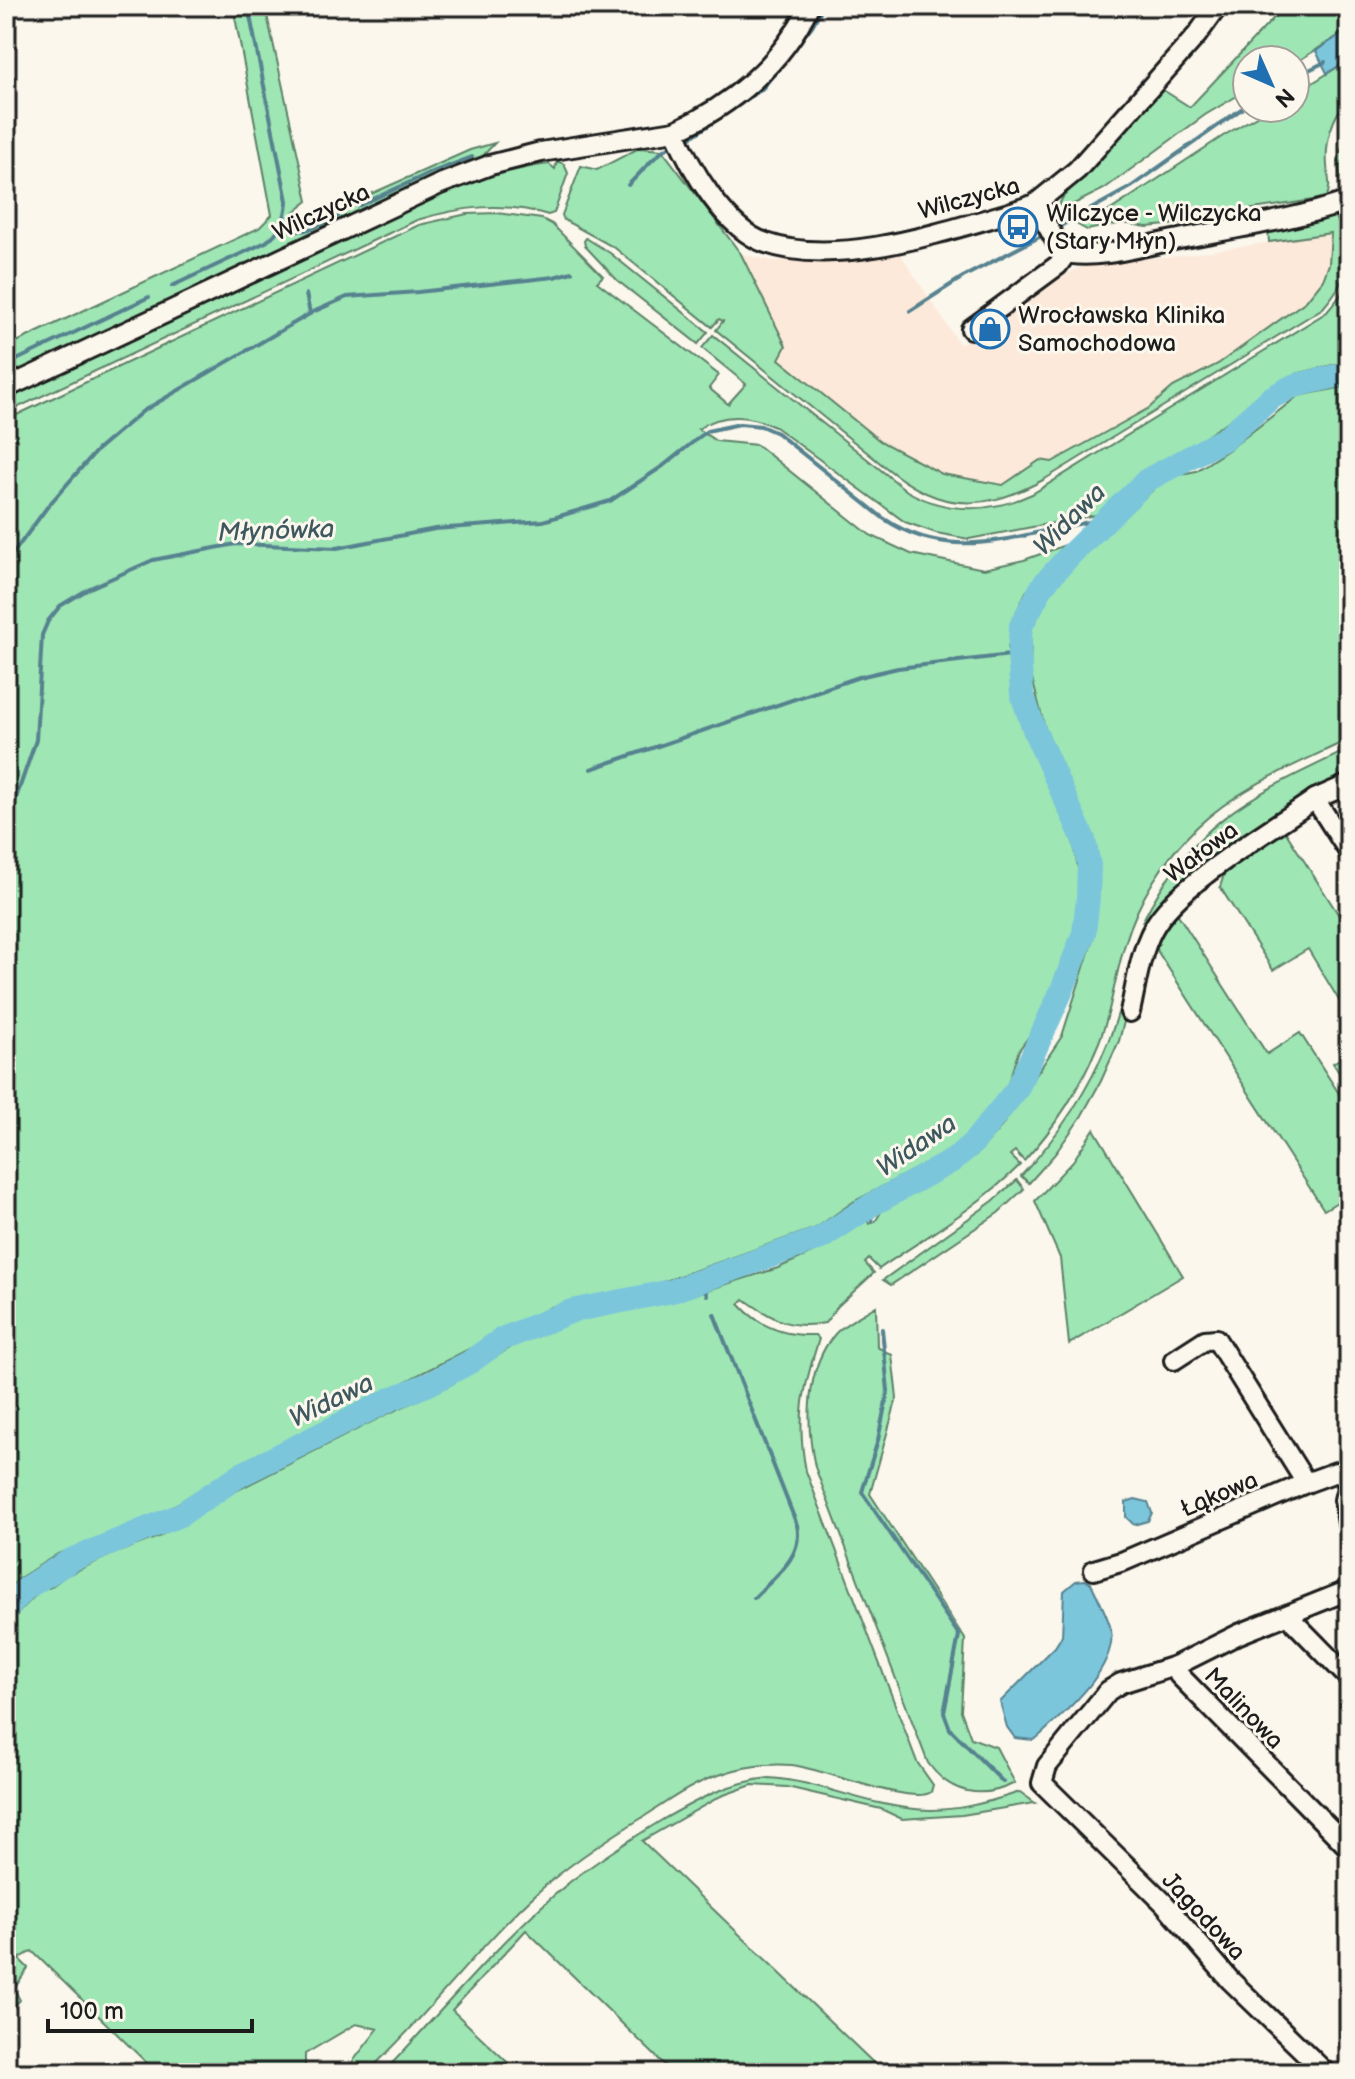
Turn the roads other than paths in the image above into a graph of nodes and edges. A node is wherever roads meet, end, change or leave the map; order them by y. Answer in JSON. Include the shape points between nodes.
{"nodes":[{"id":1,"x":809,"y":6,"type":"edge"},
{"id":2,"x":1218,"y":6,"type":"edge"},
{"id":3,"x":675,"y":131,"type":"junction"},
{"id":4,"x":1349,"y":201,"type":"edge"},
{"id":5,"x":1039,"y":212,"type":"junction"},
{"id":6,"x":1061,"y":250,"type":"junction"},
{"id":7,"x":971,"y":329,"type":"dead end"},
{"id":8,"x":6,"y":388,"type":"edge"},
{"id":9,"x":1349,"y":784,"type":"edge"},
{"id":10,"x":1315,"y":799,"type":"junction"},
{"id":11,"x":1349,"y":852,"type":"edge"},
{"id":12,"x":1130,"y":1012,"type":"dead end"},
{"id":13,"x":1174,"y":1360,"type":"dead end"},
{"id":14,"x":1349,"y":1477,"type":"edge"},
{"id":15,"x":1306,"y":1483,"type":"junction"},
{"id":16,"x":1349,"y":1529,"type":"edge"},
{"id":17,"x":1102,"y":1568,"type":"dead end"},
{"id":18,"x":1349,"y":1590,"type":"edge"},
{"id":19,"x":1290,"y":1614,"type":"junction"},
{"id":20,"x":1175,"y":1666,"type":"junction"},
{"id":21,"x":1349,"y":1678,"type":"edge"},
{"id":22,"x":1349,"y":1848,"type":"edge"},
{"id":23,"x":1326,"y":2073,"type":"edge"}],
"edges":[{"from":1,"to":3,"type":"street","name":"Wilczycka","via":[[788,43],[762,73],[737,95]]},
{"from":2,"to":5,"type":"street"},
{"from":3,"to":5,"type":"street","name":"Wilczycka","via":[[726,216],[764,243],[789,249],[856,250]]},
{"from":3,"to":8,"type":"street","name":"Wilczycka","via":[[541,152],[440,184]]},
{"from":4,"to":6,"type":"street","via":[[1145,246],[1088,254]]},
{"from":5,"to":6,"type":"street","name":"Wilczycka"},
{"from":6,"to":7,"type":"street","via":[[1058,265]]},
{"from":9,"to":10,"type":"street","name":"Wałowa"},
{"from":10,"to":11,"type":"street"},
{"from":10,"to":12,"type":"street","name":"Wałowa","via":[[1169,907],[1152,929]]},
{"from":13,"to":15,"type":"street","via":[[1205,1340],[1216,1339]]},
{"from":14,"to":15,"type":"street","name":"Łąkowa","via":[[1336,1472]]},
{"from":14,"to":16,"type":"street","name":"Łąkowa","via":[[1344,1500]]},
{"from":15,"to":17,"type":"street","name":"Łąkowa"},
{"from":18,"to":19,"type":"street","name":"Malinowa"},
{"from":19,"to":20,"type":"street","name":"Malinowa"},
{"from":19,"to":21,"type":"street"},
{"from":20,"to":22,"type":"street","name":"Malinowa"},
{"from":20,"to":23,"type":"street","name":"Jagodowa","via":[[1108,1691],[1047,1766],[1042,1783]]}]}
